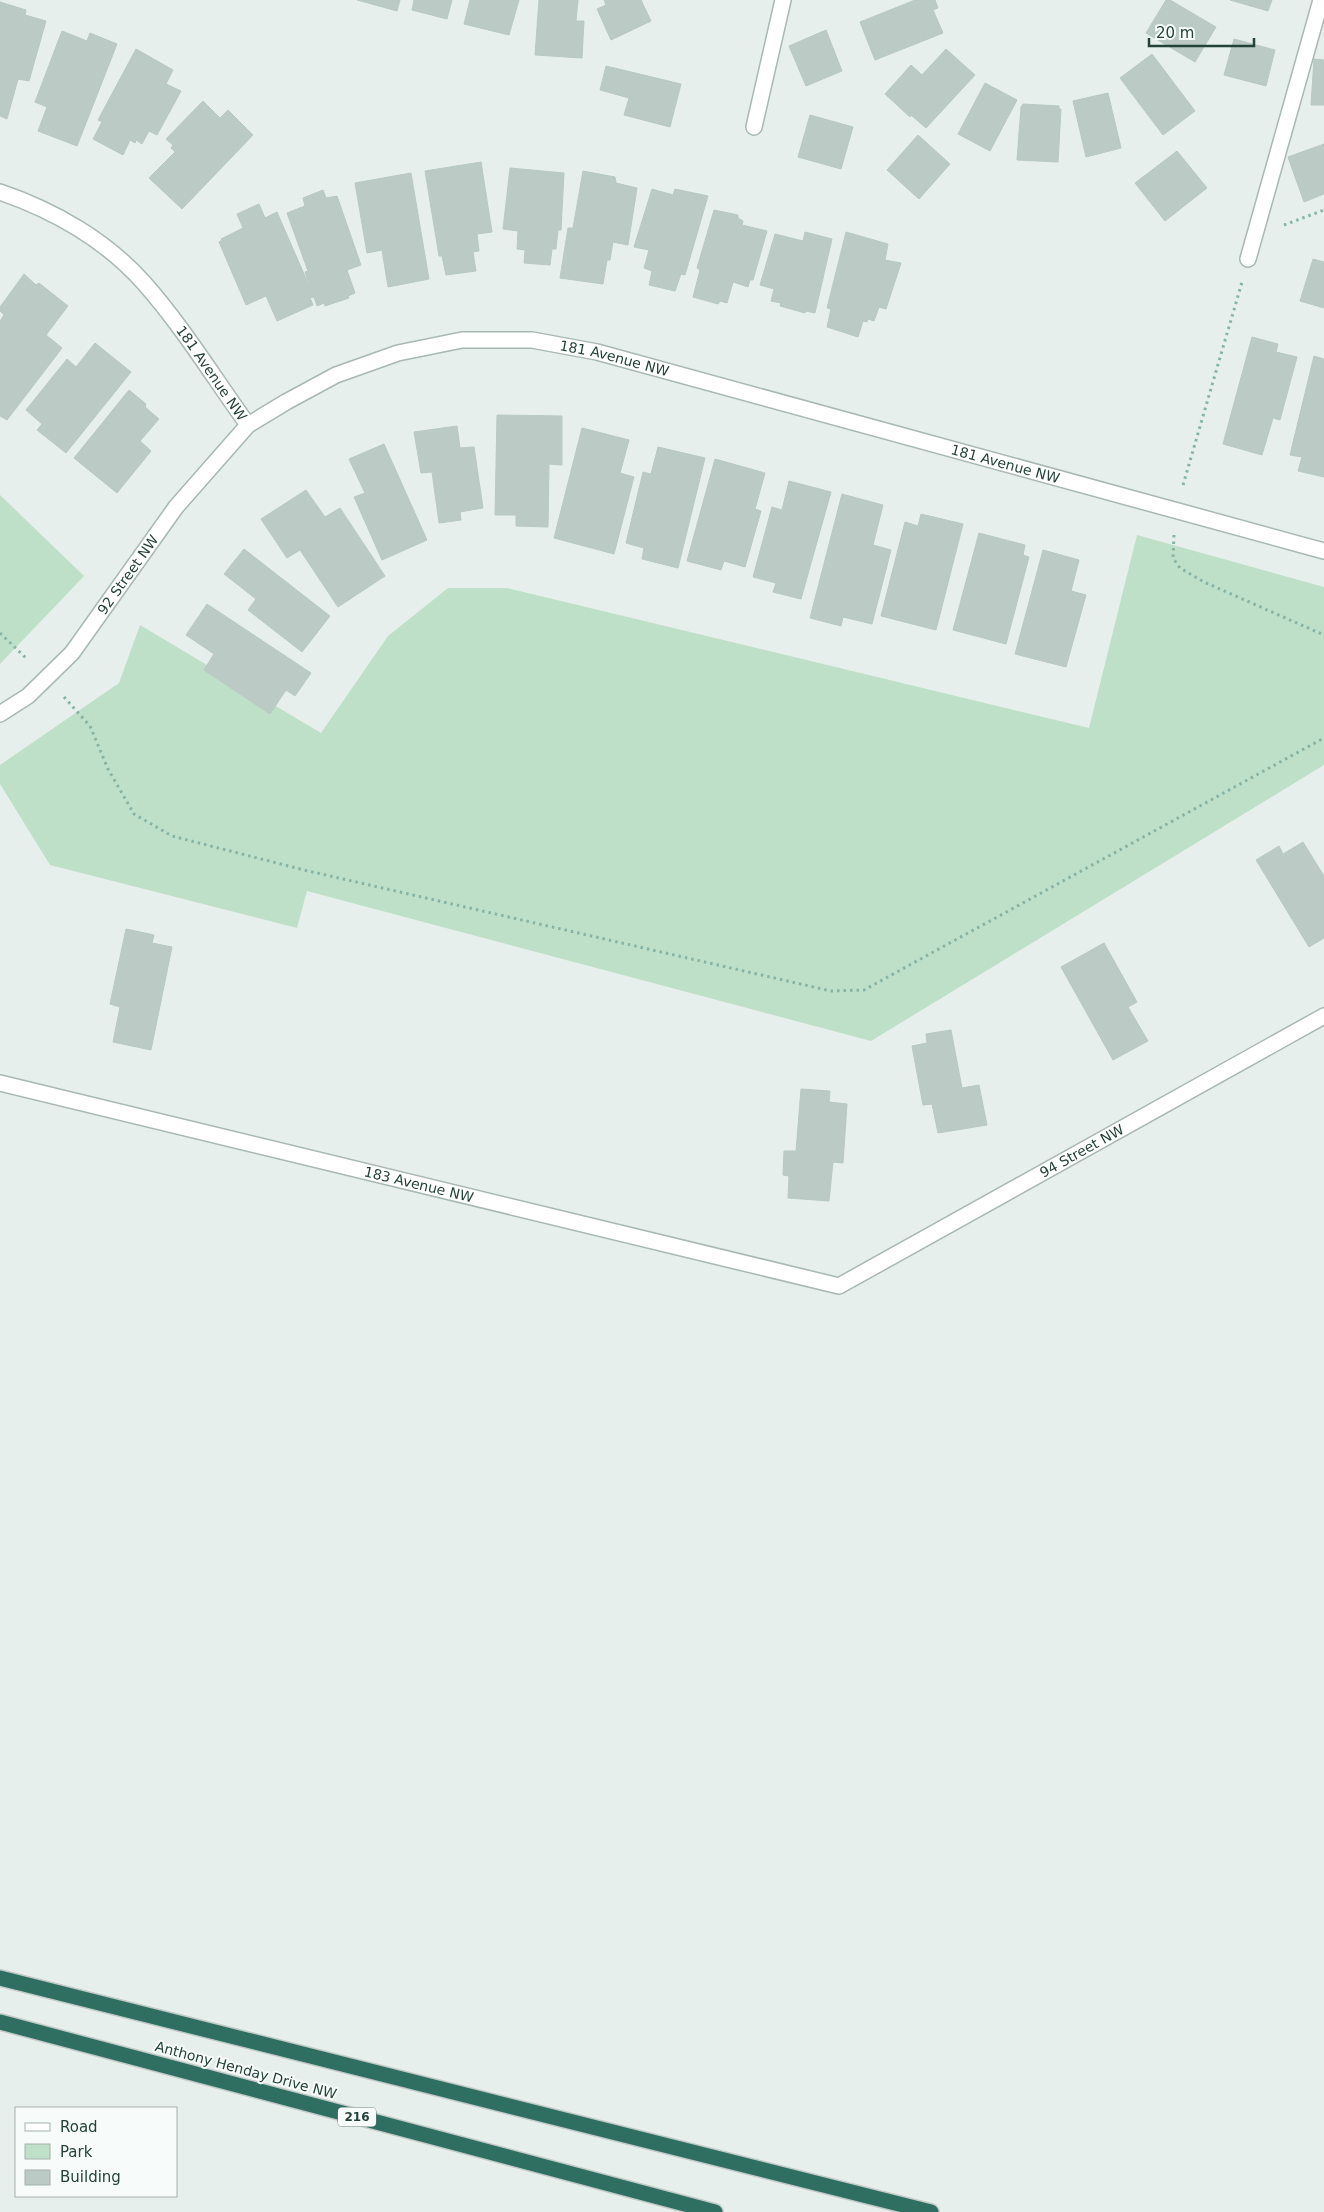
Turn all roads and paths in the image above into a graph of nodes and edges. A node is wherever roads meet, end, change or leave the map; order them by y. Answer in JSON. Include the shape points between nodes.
{"nodes":[{"id":1,"x":783,"y":0,"type":"edge"},
{"id":2,"x":1321,"y":0,"type":"edge"},
{"id":3,"x":754,"y":127,"type":"dead end"},
{"id":4,"x":0,"y":192,"type":"edge"},
{"id":5,"x":1248,"y":259,"type":"joint"},
{"id":6,"x":248,"y":426,"type":"junction"},
{"id":7,"x":1176,"y":510,"type":"junction"},
{"id":8,"x":1324,"y":551,"type":"edge"},
{"id":9,"x":0,"y":633,"type":"edge"},
{"id":10,"x":1324,"y":635,"type":"edge"},
{"id":11,"x":46,"y":678,"type":"junction"},
{"id":12,"x":0,"y":714,"type":"edge"},
{"id":13,"x":1324,"y":738,"type":"edge"},
{"id":14,"x":1324,"y":1016,"type":"edge"},
{"id":15,"x":0,"y":1083,"type":"edge"},
{"id":16,"x":839,"y":1286,"type":"joint"},
{"id":17,"x":0,"y":1978,"type":"edge"},
{"id":18,"x":0,"y":2022,"type":"edge"},
{"id":19,"x":715,"y":2212,"type":"edge"},
{"id":20,"x":931,"y":2212,"type":"edge"}],
"edges":[{"from":1,"to":3,"type":"street"},
{"from":2,"to":5,"type":"street"},
{"from":4,"to":6,"type":"street","name":"181 Avenue NW","via":[[59,216],[104,246],[143,282],[182,331]]},
{"from":5,"to":7,"type":"path"},
{"from":6,"to":7,"type":"street","name":"181 Avenue NW","via":[[336,374],[398,353],[462,340],[532,340],[605,354]]},
{"from":6,"to":11,"type":"street","name":"92 Street NW","via":[[176,507],[72,653]]},
{"from":7,"to":8,"type":"street","name":"181 Avenue NW"},
{"from":7,"to":10,"type":"path","via":[[1173,558],[1180,568],[1204,582]]},
{"from":9,"to":11,"type":"path"},
{"from":11,"to":12,"type":"street","name":"92 Street NW","via":[[28,696]]},
{"from":11,"to":13,"type":"path","via":[[90,726],[108,769],[134,814],[172,836],[304,870],[831,991],[864,990]]},
{"from":14,"to":16,"type":"street","name":"94 Street NW"},
{"from":15,"to":16,"type":"street","name":"183 Avenue NW"},
{"from":17,"to":20,"type":"highway"},
{"from":18,"to":19,"type":"highway","name":"Anthony Henday Drive NW","number":"216"}]}
